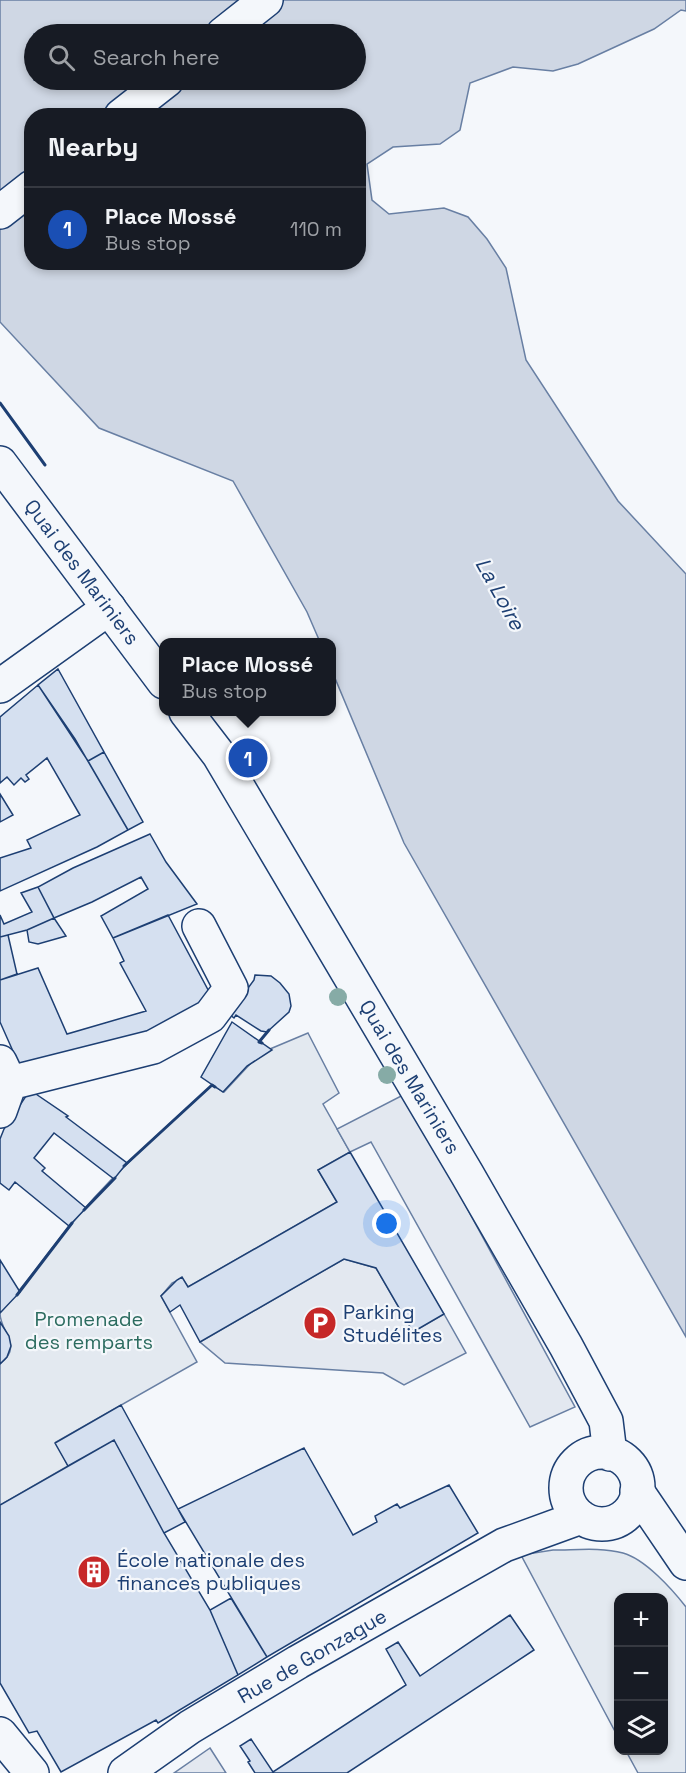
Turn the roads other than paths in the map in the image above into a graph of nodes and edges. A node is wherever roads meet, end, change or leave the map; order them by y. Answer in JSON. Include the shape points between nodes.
{"nodes":[{"id":1,"x":266,"y":0,"type":"edge"},
{"id":2,"x":236,"y":24,"type":"edge"},
{"id":3,"x":154,"y":90,"type":"edge"},
{"id":4,"x":131,"y":108,"type":"edge"},
{"id":5,"x":24,"y":193,"type":"edge"},
{"id":6,"x":0,"y":212,"type":"edge"},
{"id":7,"x":0,"y":463,"type":"edge"},
{"id":8,"x":109,"y":608,"type":"junction"},
{"id":9,"x":159,"y":675,"type":"edge"},
{"id":10,"x":0,"y":686,"type":"edge"},
{"id":11,"x":190,"y":716,"type":"edge"},
{"id":12,"x":199,"y":926,"type":"dead end"},
{"id":13,"x":3,"y":1085,"type":"edge"},
{"id":14,"x":610,"y":1454,"type":"junction"},
{"id":15,"x":633,"y":1502,"type":"junction"},
{"id":16,"x":574,"y":1505,"type":"junction"},
{"id":17,"x":686,"y":1563,"type":"edge"},
{"id":18,"x":0,"y":1734,"type":"edge"},
{"id":19,"x":32,"y":1773,"type":"edge"},
{"id":20,"x":125,"y":1773,"type":"edge"}],
"edges":[{"from":1,"to":2,"type":"main road"},
{"from":3,"to":4,"type":"main road"},
{"from":5,"to":6,"type":"main road"},
{"from":7,"to":8,"type":"main road","name":"Quai des Mariniers"},
{"from":8,"to":9,"type":"main road","name":"Quai des Mariniers"},
{"from":8,"to":10,"type":"main road"},
{"from":11,"to":14,"type":"main road","name":"Quai des Mariniers","via":[[219,755],[566,1346],[606,1421]]},
{"from":12,"to":13,"type":"main road","via":[[231,988],[210,1016],[153,1047]]},
{"from":14,"to":15,"type":"main road","via":[[621,1458],[634,1473]]},
{"from":14,"to":16,"type":"main road","via":[[587,1455],[571,1471],[567,1481]]},
{"from":15,"to":16,"type":"main road","via":[[620,1519],[600,1524],[590,1522]]},
{"from":15,"to":17,"type":"main road","via":[[666,1532]]},
{"from":16,"to":20,"type":"main road","name":"Rue de Gonzague","via":[[288,1668],[190,1727]]},
{"from":18,"to":19,"type":"main road"}]}
